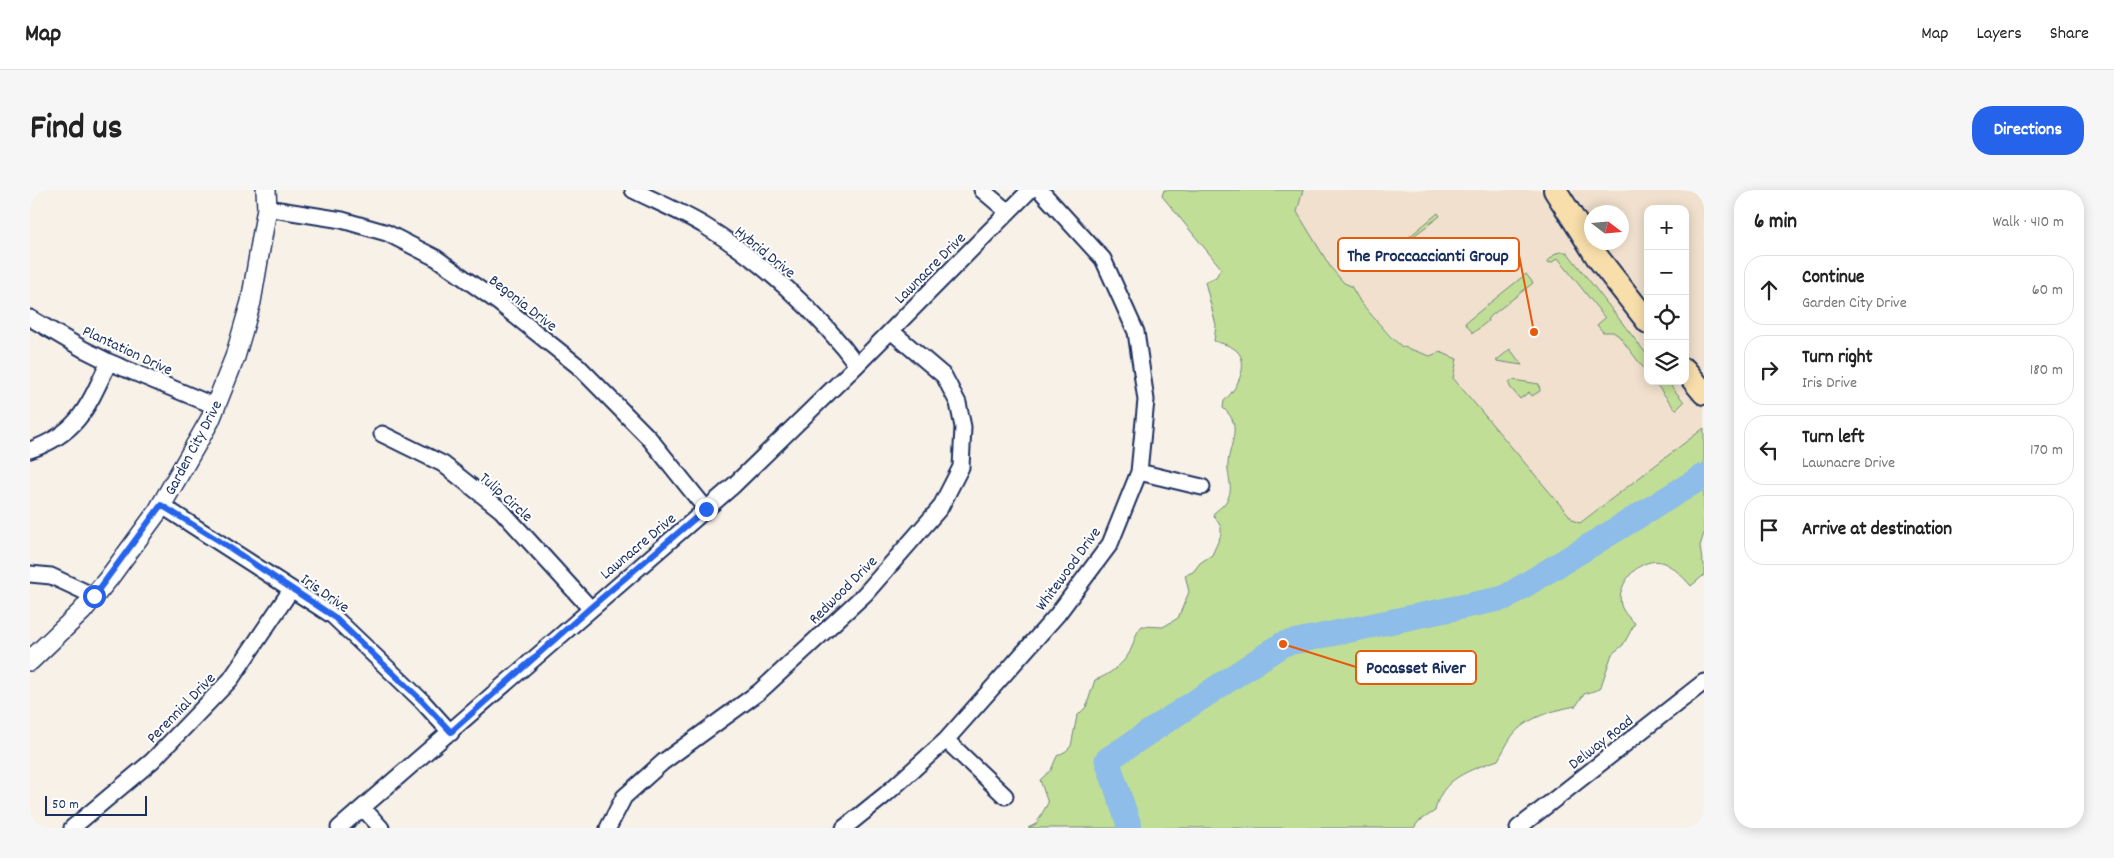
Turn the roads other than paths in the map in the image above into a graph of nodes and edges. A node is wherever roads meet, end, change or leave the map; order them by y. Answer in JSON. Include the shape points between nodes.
{"nodes":[{"id":1,"x":633,"y":190,"type":"edge"},
{"id":2,"x":982,"y":190,"type":"edge"},
{"id":3,"x":1030,"y":190,"type":"edge"},
{"id":4,"x":1040,"y":190,"type":"edge"},
{"id":5,"x":1539,"y":190,"type":"edge"},
{"id":6,"x":1555,"y":190,"type":"edge"},
{"id":7,"x":267,"y":199,"type":"edge"},
{"id":8,"x":1008,"y":212,"type":"junction"},
{"id":9,"x":1576,"y":226,"type":"junction"},
{"id":10,"x":1644,"y":317,"type":"edge"},
{"id":11,"x":30,"y":318,"type":"edge"},
{"id":12,"x":891,"y":331,"type":"junction"},
{"id":13,"x":109,"y":362,"type":"junction"},
{"id":14,"x":857,"y":365,"type":"junction"},
{"id":15,"x":1689,"y":375,"type":"edge"},
{"id":16,"x":1704,"y":393,"type":"edge"},
{"id":17,"x":215,"y":406,"type":"junction"},
{"id":18,"x":382,"y":434,"type":"dead end"},
{"id":19,"x":30,"y":450,"type":"edge"},
{"id":20,"x":1139,"y":472,"type":"junction"},
{"id":21,"x":1202,"y":487,"type":"dead end"},
{"id":22,"x":161,"y":505,"type":"junction"},
{"id":23,"x":706,"y":509,"type":"junction"},
{"id":24,"x":30,"y":574,"type":"edge"},
{"id":25,"x":291,"y":590,"type":"junction"},
{"id":26,"x":94,"y":596,"type":"junction"},
{"id":27,"x":590,"y":608,"type":"junction"},
{"id":28,"x":30,"y":661,"type":"edge"},
{"id":29,"x":1704,"y":682,"type":"edge"},
{"id":30,"x":451,"y":732,"type":"junction"},
{"id":31,"x":946,"y":740,"type":"junction"},
{"id":32,"x":1005,"y":796,"type":"dead end"},
{"id":33,"x":363,"y":808,"type":"junction"},
{"id":34,"x":72,"y":828,"type":"edge"},
{"id":35,"x":340,"y":828,"type":"edge"},
{"id":36,"x":381,"y":828,"type":"edge"},
{"id":37,"x":608,"y":828,"type":"edge"},
{"id":38,"x":844,"y":828,"type":"edge"},
{"id":39,"x":1518,"y":828,"type":"edge"}],
"edges":[{"from":1,"to":14,"type":"street","name":"Hybrid Drive","via":[[704,226],[735,247],[817,317]]},
{"from":2,"to":8,"type":"street"},
{"from":3,"to":8,"type":"street","name":"Lawnacre Drive"},
{"from":4,"to":20,"type":"street","name":"Whitewood Drive","via":[[1103,259],[1136,332],[1146,400]]},
{"from":5,"to":9,"type":"main road"},
{"from":6,"to":9,"type":"main road"},
{"from":7,"to":17,"type":"street","name":"Garden City Drive","via":[[251,302],[235,357]]},
{"from":7,"to":23,"type":"street","name":"Begonia Drive","via":[[387,233],[436,258],[500,303],[578,366],[649,438]]},
{"from":8,"to":12,"type":"street","name":"Lawnacre Drive"},
{"from":9,"to":10,"type":"main road"},
{"from":11,"to":13,"type":"street","name":"Plantation Drive"},
{"from":12,"to":14,"type":"street","name":"Lawnacre Drive"},
{"from":12,"to":37,"type":"street","name":"Redwood Drive","via":[[944,376],[958,403],[963,427],[961,467],[940,508],[865,594],[780,672],[663,762],[624,797]]},
{"from":13,"to":17,"type":"street","name":"Plantation Drive"},
{"from":13,"to":19,"type":"street","via":[[77,421],[65,433]]},
{"from":14,"to":23,"type":"street","name":"Lawnacre Drive"},
{"from":15,"to":16,"type":"main road"},
{"from":17,"to":22,"type":"street","name":"Garden City Drive"},
{"from":18,"to":27,"type":"street","name":"Tulip Circle","via":[[443,464],[501,510]]},
{"from":20,"to":21,"type":"street"},
{"from":20,"to":31,"type":"street","name":"Whitewood Drive","via":[[1110,544],[1057,615]]},
{"from":22,"to":25,"type":"street","name":"Iris Drive"},
{"from":22,"to":26,"type":"street","name":"Garden City Drive"},
{"from":23,"to":27,"type":"street","name":"Lawnacre Drive"},
{"from":24,"to":26,"type":"street","via":[[51,576]]},
{"from":25,"to":30,"type":"street","name":"Iris Drive","via":[[333,616]]},
{"from":25,"to":34,"type":"street","name":"Perennial Drive","via":[[231,679],[152,761]]},
{"from":26,"to":28,"type":"street","name":"Garden City Drive"},
{"from":27,"to":30,"type":"street","name":"Lawnacre Drive"},
{"from":29,"to":39,"type":"street","name":"Delway Road"},
{"from":30,"to":33,"type":"street","name":"Lawnacre Drive"},
{"from":31,"to":32,"type":"street"},
{"from":31,"to":38,"type":"street","name":"Whitewood Drive"},
{"from":33,"to":35,"type":"street","name":"Lawnacre Drive"},
{"from":33,"to":36,"type":"street"}]}
